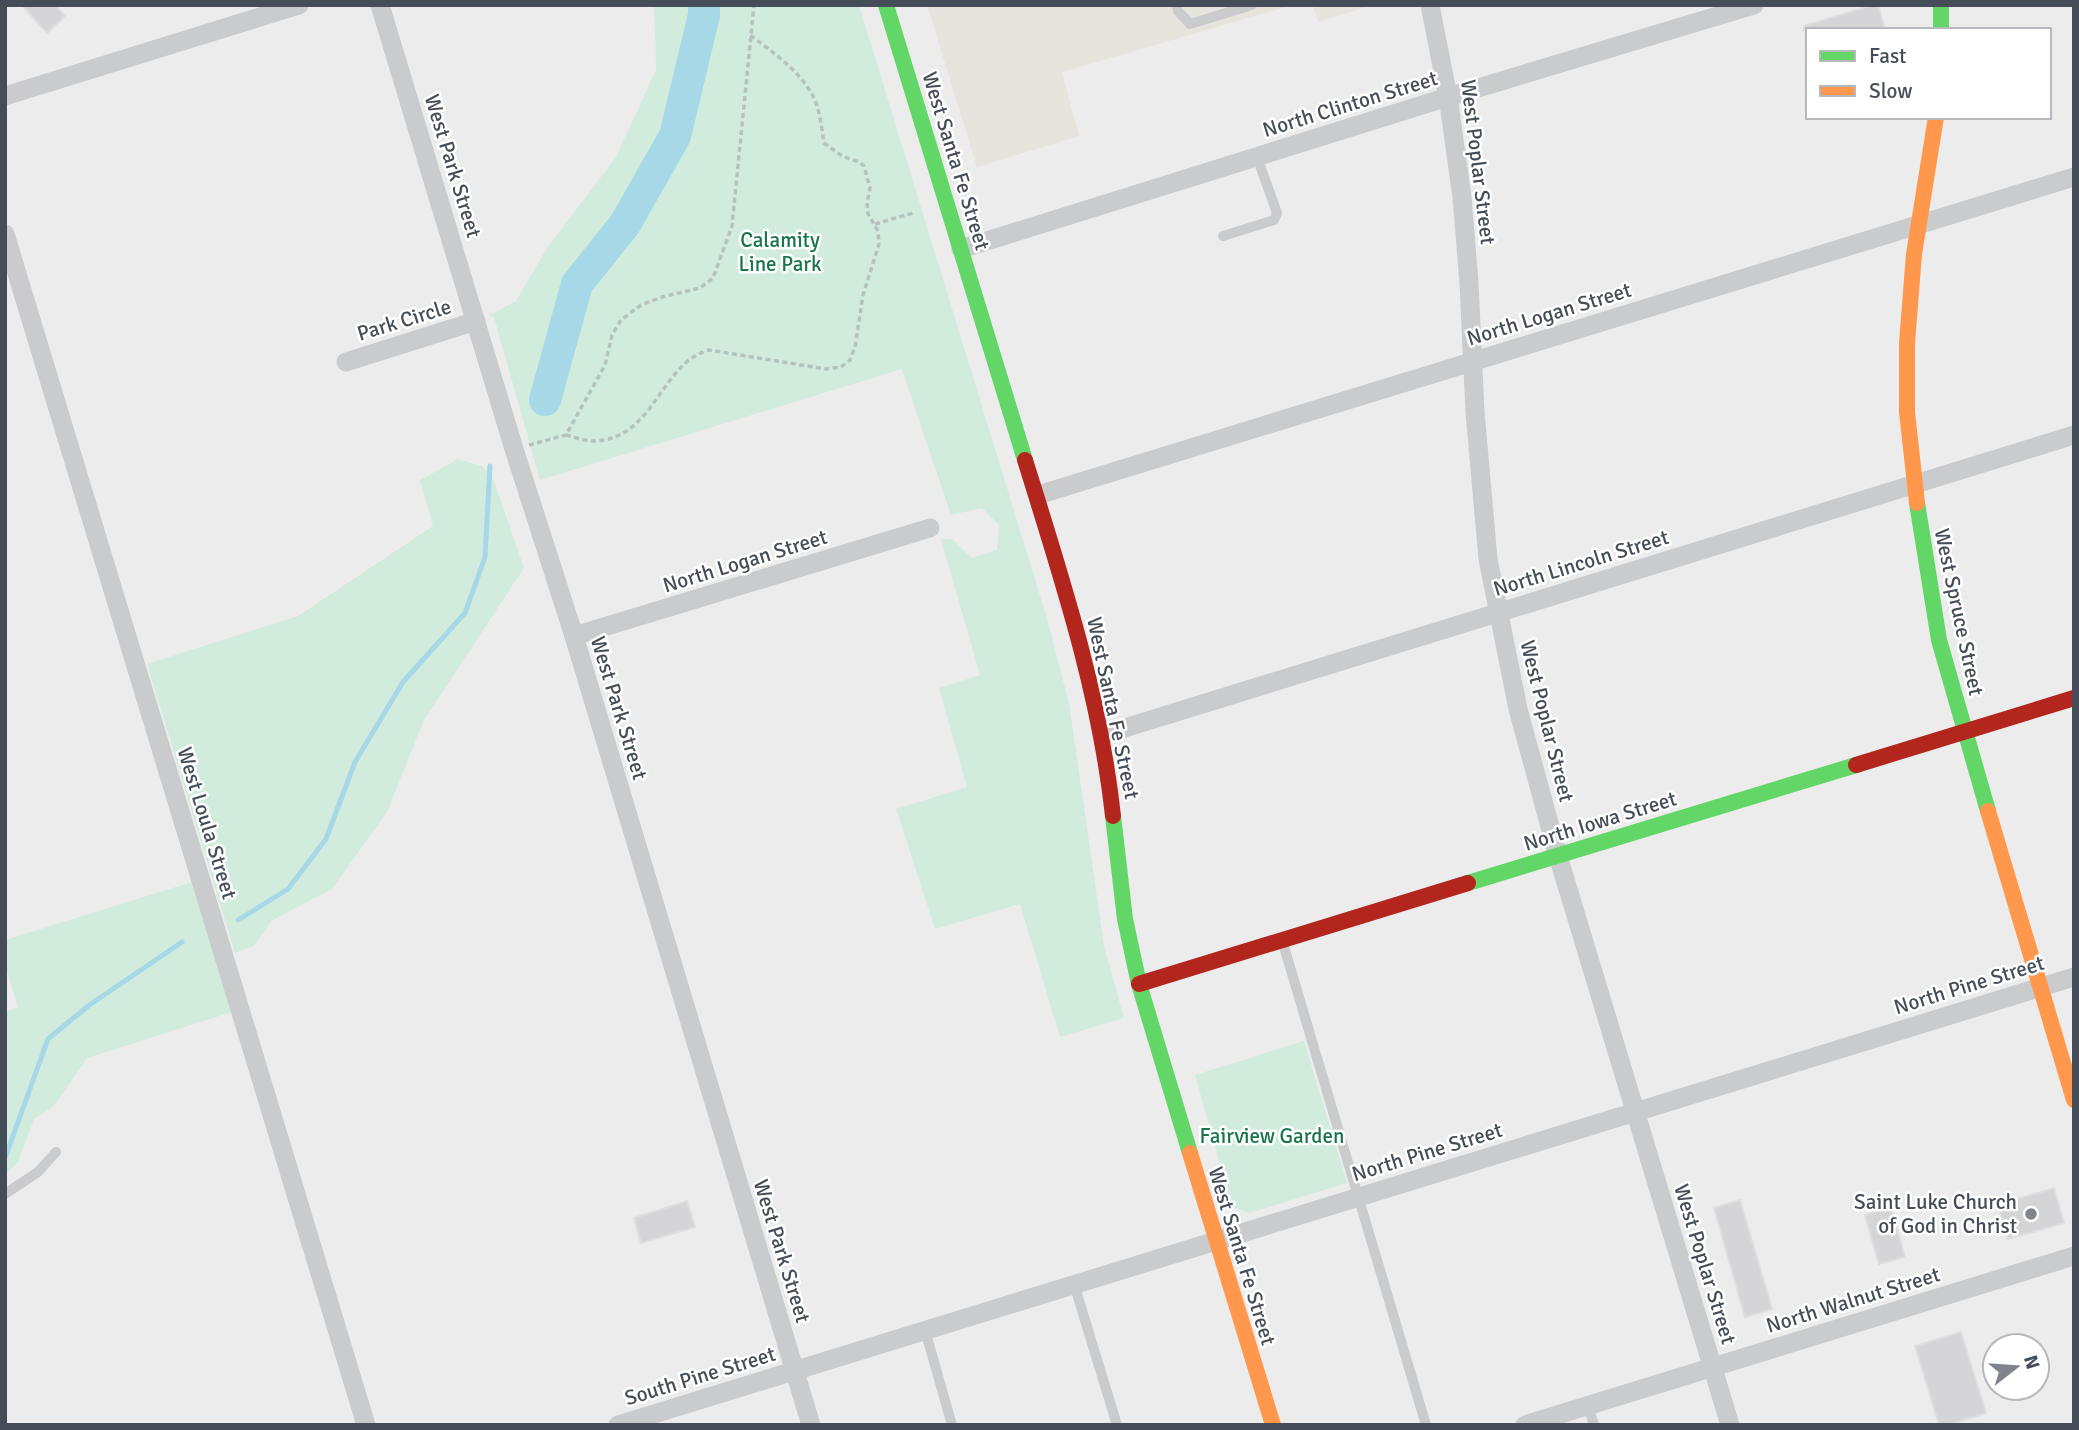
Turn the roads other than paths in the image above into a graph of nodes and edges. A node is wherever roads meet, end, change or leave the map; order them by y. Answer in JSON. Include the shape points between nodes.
{"nodes":[{"id":1,"x":299,"y":5,"type":"edge"},
{"id":2,"x":380,"y":5,"type":"edge"},
{"id":3,"x":886,"y":5,"type":"edge"},
{"id":4,"x":1177,"y":5,"type":"edge"},
{"id":5,"x":1252,"y":5,"type":"edge"},
{"id":6,"x":1430,"y":5,"type":"edge"},
{"id":7,"x":1754,"y":5,"type":"edge"},
{"id":8,"x":1941,"y":5,"type":"edge"},
{"id":9,"x":1941,"y":28,"type":"edge"},
{"id":10,"x":5,"y":96,"type":"edge"},
{"id":11,"x":1448,"y":97,"type":"junction"},
{"id":12,"x":1936,"y":119,"type":"edge"},
{"id":13,"x":1257,"y":157,"type":"junction"},
{"id":14,"x":2074,"y":177,"type":"edge"},
{"id":15,"x":1919,"y":224,"type":"junction"},
{"id":16,"x":5,"y":234,"type":"edge"},
{"id":17,"x":1223,"y":236,"type":"dead end"},
{"id":18,"x":961,"y":249,"type":"junction"},
{"id":19,"x":476,"y":321,"type":"junction"},
{"id":20,"x":346,"y":362,"type":"dead end"},
{"id":21,"x":1472,"y":362,"type":"junction"},
{"id":22,"x":2074,"y":435,"type":"edge"},
{"id":23,"x":1916,"y":484,"type":"junction"},
{"id":24,"x":1038,"y":495,"type":"junction"},
{"id":25,"x":929,"y":528,"type":"dead end"},
{"id":26,"x":1498,"y":612,"type":"junction"},
{"id":27,"x":574,"y":636,"type":"junction"},
{"id":28,"x":2074,"y":698,"type":"edge"},
{"id":29,"x":1964,"y":732,"type":"junction"},
{"id":30,"x":1102,"y":735,"type":"junction"},
{"id":31,"x":1558,"y":856,"type":"junction"},
{"id":32,"x":1282,"y":940,"type":"junction"},
{"id":33,"x":2074,"y":977,"type":"edge"},
{"id":34,"x":1139,"y":984,"type":"junction"},
{"id":35,"x":2040,"y":987,"type":"junction"},
{"id":36,"x":2074,"y":1100,"type":"edge"},
{"id":37,"x":1636,"y":1112,"type":"junction"},
{"id":38,"x":56,"y":1152,"type":"dead end"},
{"id":39,"x":5,"y":1194,"type":"edge"},
{"id":40,"x":1357,"y":1197,"type":"junction"},
{"id":41,"x":1215,"y":1241,"type":"junction"},
{"id":42,"x":2074,"y":1256,"type":"edge"},
{"id":43,"x":1074,"y":1284,"type":"junction"},
{"id":44,"x":925,"y":1330,"type":"junction"},
{"id":45,"x":1713,"y":1367,"type":"junction"},
{"id":46,"x":794,"y":1371,"type":"junction"},
{"id":47,"x":1588,"y":1405,"type":"junction"},
{"id":48,"x":366,"y":1425,"type":"edge"},
{"id":49,"x":618,"y":1425,"type":"edge"},
{"id":50,"x":811,"y":1425,"type":"edge"},
{"id":51,"x":952,"y":1425,"type":"edge"},
{"id":52,"x":1117,"y":1425,"type":"edge"},
{"id":53,"x":1273,"y":1425,"type":"edge"},
{"id":54,"x":1426,"y":1425,"type":"edge"},
{"id":55,"x":1525,"y":1425,"type":"edge"},
{"id":56,"x":1594,"y":1425,"type":"edge"},
{"id":57,"x":1730,"y":1425,"type":"edge"}],
"edges":[{"from":1,"to":10,"type":"street"},
{"from":2,"to":19,"type":"street","name":"West Park Street"},
{"from":3,"to":18,"type":"street","name":"West Santa Fe Street"},
{"from":4,"to":5,"type":"lane","via":[[1190,24]]},
{"from":6,"to":11,"type":"street","name":"West Poplar Street"},
{"from":7,"to":11,"type":"street","name":"North Clinton Street"},
{"from":8,"to":9,"type":"street"},
{"from":11,"to":13,"type":"street","name":"North Clinton Street"},
{"from":11,"to":21,"type":"street","name":"West Poplar Street","via":[[1464,221]]},
{"from":12,"to":15,"type":"street","name":"West Spruce Street"},
{"from":13,"to":17,"type":"lane","via":[[1277,213],[1274,220]]},
{"from":13,"to":18,"type":"street","name":"North Clinton Street"},
{"from":14,"to":15,"type":"street","name":"North Logan Street"},
{"from":15,"to":21,"type":"street","name":"North Logan Street"},
{"from":15,"to":23,"type":"street","name":"West Spruce Street","via":[[1910,289],[1906,412]]},
{"from":16,"to":48,"type":"street","name":"West Loula Street"},
{"from":18,"to":24,"type":"street","name":"West Santa Fe Street"},
{"from":19,"to":20,"type":"street","name":"Park Circle"},
{"from":19,"to":27,"type":"street","name":"West Park Street"},
{"from":21,"to":24,"type":"street","name":"North Logan Street"},
{"from":21,"to":26,"type":"street","name":"West Poplar Street","via":[[1482,503]]},
{"from":22,"to":23,"type":"street","name":"North Lincoln Street"},
{"from":23,"to":26,"type":"street","name":"North Lincoln Street"},
{"from":23,"to":29,"type":"street","name":"West Spruce Street","via":[[1939,640]]},
{"from":24,"to":30,"type":"street","name":"West Santa Fe Street"},
{"from":25,"to":27,"type":"street","name":"North Logan Street"},
{"from":26,"to":30,"type":"street","name":"North Lincoln Street"},
{"from":26,"to":31,"type":"street","name":"West Poplar Street","via":[[1524,735]]},
{"from":27,"to":46,"type":"street","name":"West Park Street"},
{"from":28,"to":29,"type":"street","name":"North Iowa Street"},
{"from":29,"to":31,"type":"street","name":"North Iowa Street"},
{"from":29,"to":35,"type":"street","name":"West Spruce Street"},
{"from":30,"to":34,"type":"street","name":"West Santa Fe Street","via":[[1125,919]]},
{"from":31,"to":32,"type":"street","name":"North Iowa Street"},
{"from":31,"to":37,"type":"street","name":"West Poplar Street"},
{"from":32,"to":34,"type":"street","name":"North Iowa Street"},
{"from":32,"to":40,"type":"lane"},
{"from":33,"to":35,"type":"street","name":"North Pine Street"},
{"from":34,"to":41,"type":"street","name":"West Santa Fe Street"},
{"from":35,"to":36,"type":"street","name":"West Spruce Street"},
{"from":35,"to":37,"type":"street","name":"North Pine Street"},
{"from":37,"to":40,"type":"street","name":"North Pine Street"},
{"from":37,"to":45,"type":"street","name":"West Poplar Street"},
{"from":38,"to":39,"type":"lane","via":[[38,1172]]},
{"from":40,"to":41,"type":"street","name":"North Pine Street"},
{"from":40,"to":54,"type":"lane"},
{"from":41,"to":43,"type":"street","name":"North Pine Street"},
{"from":41,"to":53,"type":"street","name":"West Santa Fe Street"},
{"from":42,"to":45,"type":"street","name":"North Walnut Street"},
{"from":43,"to":44,"type":"street","name":"North Pine Street"},
{"from":43,"to":52,"type":"lane"},
{"from":44,"to":46,"type":"street","name":"North Pine Street"},
{"from":44,"to":51,"type":"lane"},
{"from":45,"to":47,"type":"street","name":"North Walnut Street"},
{"from":45,"to":57,"type":"street","name":"West Poplar Street"},
{"from":46,"to":49,"type":"street","name":"South Pine Street"},
{"from":46,"to":50,"type":"street","name":"West Park Street"},
{"from":47,"to":55,"type":"street","name":"North Walnut Street"},
{"from":47,"to":56,"type":"lane"}]}
